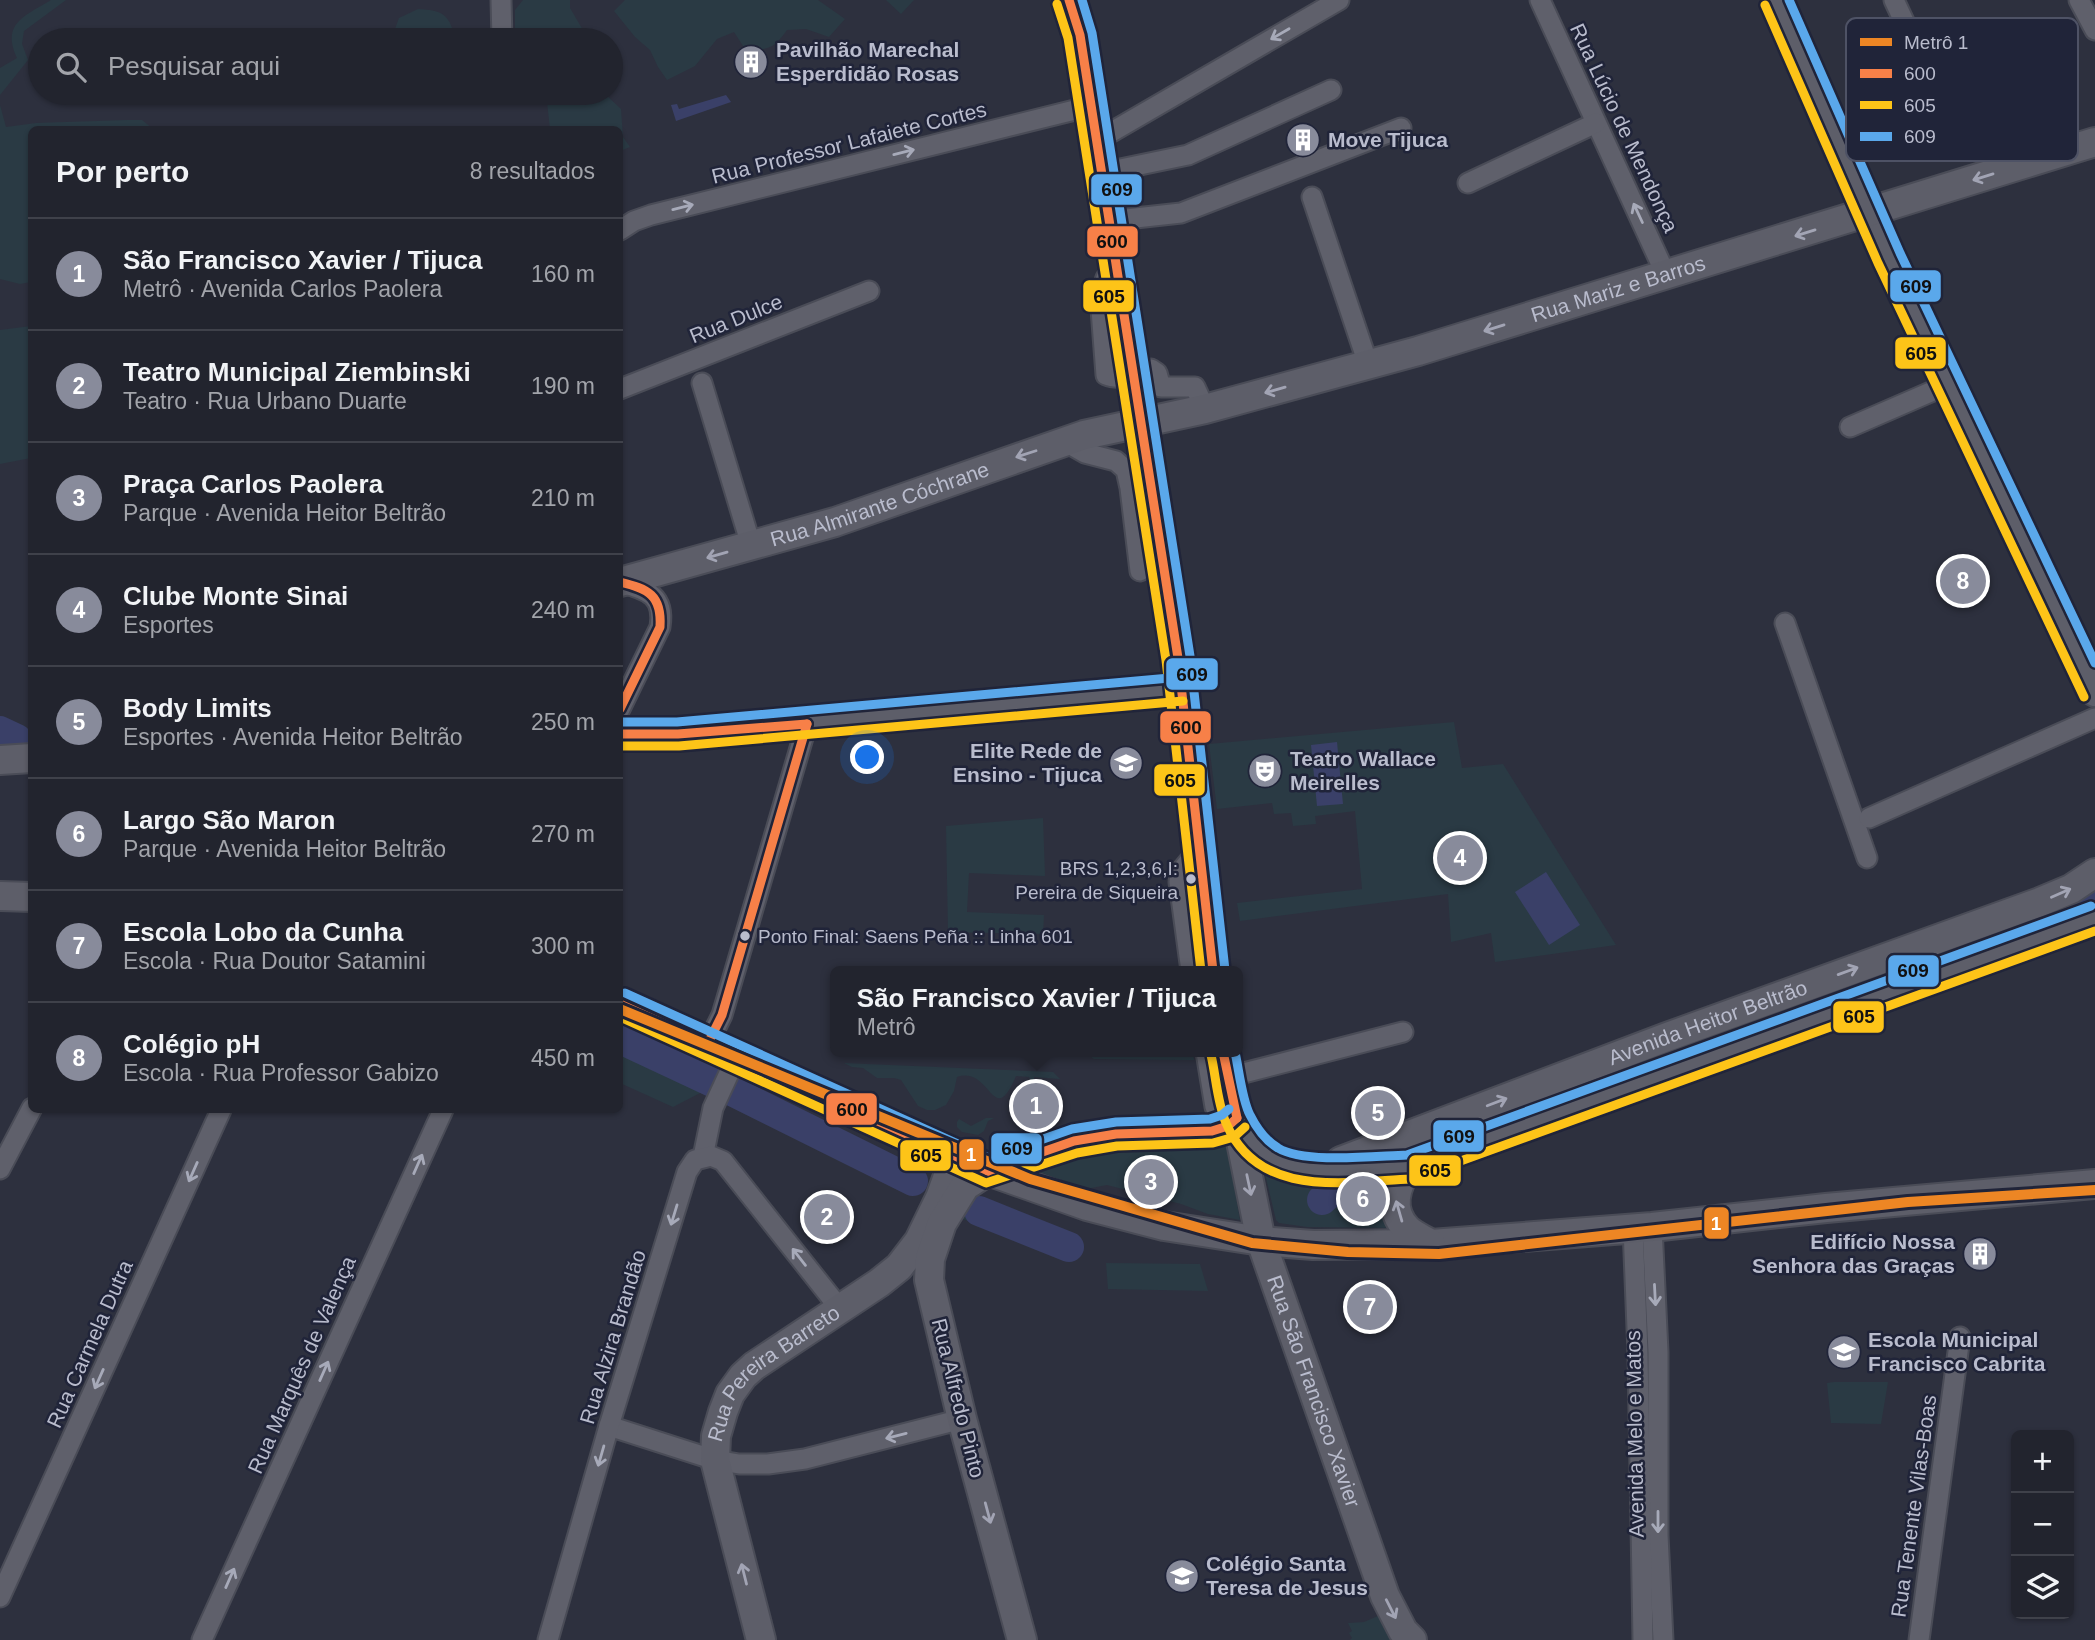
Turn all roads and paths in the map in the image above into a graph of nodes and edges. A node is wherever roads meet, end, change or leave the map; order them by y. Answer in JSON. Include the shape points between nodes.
{"nodes":[{"id":1,"x":500,"y":0,"type":"edge"},
{"id":2,"x":1069,"y":0,"type":"edge"},
{"id":3,"x":1339,"y":0,"type":"edge"},
{"id":4,"x":1540,"y":0,"type":"edge"},
{"id":5,"x":1776,"y":0,"type":"edge"},
{"id":6,"x":1894,"y":0,"type":"edge"},
{"id":7,"x":2079,"y":0,"type":"edge"},
{"id":8,"x":1902,"y":18,"type":"edge"},
{"id":9,"x":501,"y":28,"type":"edge"},
{"id":10,"x":2095,"y":30,"type":"edge"},
{"id":11,"x":1331,"y":90,"type":"dead end"},
{"id":12,"x":1091,"y":106,"type":"junction"},
{"id":13,"x":1596,"y":123,"type":"junction"},
{"id":14,"x":1401,"y":128,"type":"dead end"},
{"id":15,"x":1096,"y":141,"type":"junction"},
{"id":16,"x":2095,"y":142,"type":"edge"},
{"id":17,"x":2078,"y":147,"type":"edge"},
{"id":18,"x":1846,"y":158,"type":"edge"},
{"id":19,"x":1847,"y":161,"type":"edge"},
{"id":20,"x":2034,"y":161,"type":"edge"},
{"id":21,"x":1101,"y":173,"type":"junction"},
{"id":22,"x":1468,"y":183,"type":"dead end"},
{"id":23,"x":1312,"y":197,"type":"dead end"},
{"id":24,"x":1870,"y":212,"type":"junction"},
{"id":25,"x":1108,"y":221,"type":"junction"},
{"id":26,"x":623,"y":228,"type":"edge"},
{"id":27,"x":1666,"y":275,"type":"junction"},
{"id":28,"x":869,"y":291,"type":"dead end"},
{"id":29,"x":1368,"y":364,"type":"junction"},
{"id":30,"x":1132,"y":376,"type":"junction"},
{"id":31,"x":702,"y":383,"type":"dead end"},
{"id":32,"x":1949,"y":384,"type":"junction"},
{"id":33,"x":623,"y":388,"type":"edge"},
{"id":34,"x":1205,"y":410,"type":"junction"},
{"id":35,"x":1139,"y":422,"type":"junction"},
{"id":36,"x":1850,"y":427,"type":"dead end"},
{"id":37,"x":1065,"y":442,"type":"junction"},
{"id":38,"x":751,"y":545,"type":"junction"},
{"id":39,"x":1140,"y":571,"type":"dead end"},
{"id":40,"x":623,"y":581,"type":"edge"},
{"id":41,"x":623,"y":583,"type":"edge"},
{"id":42,"x":1785,"y":623,"type":"dead end"},
{"id":43,"x":1182,"y":689,"type":"junction"},
{"id":44,"x":2095,"y":692,"type":"edge"},
{"id":45,"x":623,"y":703,"type":"edge"},
{"id":46,"x":2095,"y":718,"type":"edge"},
{"id":47,"x":807,"y":724,"type":"junction"},
{"id":48,"x":623,"y":734,"type":"edge"},
{"id":49,"x":28,"y":758,"type":"edge"},
{"id":50,"x":0,"y":760,"type":"edge"},
{"id":51,"x":1869,"y":818,"type":"dead end"},
{"id":52,"x":1199,"y":849,"type":"junction"},
{"id":53,"x":1867,"y":858,"type":"dead end"},
{"id":54,"x":2095,"y":873,"type":"edge"},
{"id":55,"x":0,"y":896,"type":"edge"},
{"id":56,"x":28,"y":897,"type":"edge"},
{"id":57,"x":2095,"y":918,"type":"edge"},
{"id":58,"x":1190,"y":966,"type":"edge"},
{"id":59,"x":1212,"y":966,"type":"edge"},
{"id":60,"x":623,"y":1005,"type":"edge"},
{"id":61,"x":1404,"y":1032,"type":"dead end"},
{"id":62,"x":708,"y":1043,"type":"junction"},
{"id":63,"x":737,"y":1056,"type":"junction"},
{"id":64,"x":1208,"y":1057,"type":"edge"},
{"id":65,"x":1226,"y":1064,"type":"edge"},
{"id":66,"x":1226,"y":1112,"type":"junction"},
{"id":67,"x":29,"y":1113,"type":"edge"},
{"id":68,"x":220,"y":1113,"type":"edge"},
{"id":69,"x":442,"y":1113,"type":"edge"},
{"id":70,"x":942,"y":1152,"type":"junction"},
{"id":71,"x":703,"y":1157,"type":"junction"},
{"id":72,"x":1409,"y":1167,"type":"junction"},
{"id":73,"x":0,"y":1169,"type":"edge"},
{"id":74,"x":1318,"y":1169,"type":"junction"},
{"id":75,"x":988,"y":1171,"type":"junction"},
{"id":76,"x":2095,"y":1184,"type":"edge"},
{"id":77,"x":1642,"y":1227,"type":"junction"},
{"id":78,"x":1261,"y":1241,"type":"junction"},
{"id":79,"x":1431,"y":1244,"type":"junction"},
{"id":80,"x":899,"y":1267,"type":"junction"},
{"id":81,"x":929,"y":1280,"type":"junction"},
{"id":82,"x":841,"y":1310,"type":"junction"},
{"id":83,"x":1960,"y":1337,"type":"dead end"},
{"id":84,"x":962,"y":1419,"type":"junction"},
{"id":85,"x":609,"y":1426,"type":"junction"},
{"id":86,"x":715,"y":1460,"type":"junction"},
{"id":87,"x":0,"y":1597,"type":"edge"},
{"id":88,"x":202,"y":1640,"type":"edge"},
{"id":89,"x":548,"y":1640,"type":"edge"},
{"id":90,"x":761,"y":1640,"type":"edge"},
{"id":91,"x":1023,"y":1640,"type":"edge"},
{"id":92,"x":1412,"y":1640,"type":"edge"},
{"id":93,"x":1643,"y":1640,"type":"edge"},
{"id":94,"x":1663,"y":1640,"type":"edge"},
{"id":95,"x":1919,"y":1640,"type":"edge"}],
"edges":[{"from":1,"to":9,"type":"street"},
{"from":2,"to":12,"type":"street","via":[[1080,35]]},
{"from":3,"to":15,"type":"street","one_way":true},
{"from":4,"to":13,"type":"street","name":"Rua Lúcio de Mendonça"},
{"from":5,"to":18,"type":"street"},
{"from":6,"to":8,"type":"street"},
{"from":7,"to":10,"type":"street"},
{"from":11,"to":21,"type":"street","via":[[1188,155]]},
{"from":12,"to":15,"type":"street"},
{"from":26,"to":12,"type":"street","name":"Rua Professor Lafaiete Cortes","one_way":true,"via":[[651,215]]},
{"from":13,"to":22,"type":"street"},
{"from":27,"to":13,"type":"street","name":"Rua Lúcio de Mendonça","one_way":true},
{"from":14,"to":25,"type":"street","via":[[1181,212]]},
{"from":15,"to":21,"type":"street"},
{"from":16,"to":17,"type":"street","name":"Rua Mariz e Barros","one_way":true},
{"from":19,"to":24,"type":"street"},
{"from":20,"to":24,"type":"street","name":"Rua Mariz e Barros","one_way":true},
{"from":21,"to":25,"type":"street"},
{"from":23,"to":29,"type":"street"},
{"from":24,"to":27,"type":"street","name":"Rua Mariz e Barros","one_way":true},
{"from":24,"to":32,"type":"street"},
{"from":25,"to":30,"type":"street"},
{"from":27,"to":29,"type":"street","name":"Rua Mariz e Barros","one_way":true},
{"from":28,"to":33,"type":"street","name":"Rua Dulce"},
{"from":29,"to":34,"type":"street","name":"Rua Mariz e Barros","one_way":true},
{"from":30,"to":34,"type":"street","via":[[1151,369],[1161,387],[1195,387]]},
{"from":30,"to":35,"type":"street"},
{"from":31,"to":38,"type":"street"},
{"from":32,"to":36,"type":"street"},
{"from":32,"to":44,"type":"street"},
{"from":34,"to":35,"type":"street","name":"Rua Mariz e Barros"},
{"from":35,"to":37,"type":"street","name":"Rua Almirante Cóchrane"},
{"from":35,"to":43,"type":"street"},
{"from":37,"to":38,"type":"street","name":"Rua Almirante Cóchrane","one_way":true,"via":[[835,522]]},
{"from":37,"to":39,"type":"street","via":[[1115,461],[1126,470]]},
{"from":38,"to":40,"type":"street","name":"Rua Almirante Cóchrane","one_way":true},
{"from":41,"to":45,"type":"street","via":[[646,589],[662,614]]},
{"from":42,"to":53,"type":"street"},
{"from":43,"to":47,"type":"street"},
{"from":43,"to":52,"type":"street"},
{"from":46,"to":51,"type":"street"},
{"from":47,"to":48,"type":"street"},
{"from":47,"to":62,"type":"street","via":[[722,1015]]},
{"from":49,"to":50,"type":"street"},
{"from":52,"to":58,"type":"street","via":[[1181,871],[1179,882]]},
{"from":52,"to":59,"type":"street"},
{"from":74,"to":54,"type":"street","name":"Avenida Heitor Beltrão","one_way":true,"via":[[2040,902]]},
{"from":55,"to":56,"type":"street"},
{"from":57,"to":72,"type":"street","name":"Avenida Heitor Beltrão"},
{"from":60,"to":62,"type":"street"},
{"from":61,"to":65,"type":"street"},
{"from":62,"to":63,"type":"street"},
{"from":63,"to":70,"type":"street"},
{"from":63,"to":71,"type":"street","name":"Rua Alzira Brandão","via":[[713,1108]]},
{"from":64,"to":66,"type":"street"},
{"from":65,"to":66,"type":"street","name":"Rua São Francisco Xavier"},
{"from":66,"to":74,"type":"street","name":"Avenida Heitor Beltrão","via":[[1273,1160]]},
{"from":66,"to":75,"type":"street","name":"Rua Alfredo Pinto","via":[[1228,1126],[1212,1131],[1116,1134],[1074,1141]]},
{"from":66,"to":78,"type":"street","name":"Rua São Francisco Xavier","one_way":true},
{"from":67,"to":73,"type":"street"},
{"from":68,"to":87,"type":"street","name":"Rua Carmela Dutra","one_way":true},
{"from":88,"to":69,"type":"street","name":"Rua Marquês de Valença","one_way":true},
{"from":70,"to":75,"type":"street"},
{"from":70,"to":80,"type":"street","name":"Rua Pereira Barreto","via":[[948,1166],[940,1198],[919,1241]]},
{"from":82,"to":71,"type":"street","one_way":true,"via":[[723,1161]]},
{"from":71,"to":85,"type":"street","name":"Rua Alzira Brandão","one_way":true,"via":[[687,1172]]},
{"from":72,"to":74,"type":"street","name":"Avenida Heitor Beltrão"},
{"from":79,"to":72,"type":"street","one_way":true,"via":[[1407,1229],[1395,1206],[1400,1180]]},
{"from":75,"to":78,"type":"street","via":[[1087,1206],[1164,1226]]},
{"from":75,"to":81,"type":"street","name":"Rua Alfredo Pinto","via":[[965,1186],[942,1223],[930,1259]]},
{"from":76,"to":77,"type":"street"},
{"from":77,"to":79,"type":"street"},
{"from":77,"to":93,"type":"street","name":"Avenida Melo e Matos","via":[[1638,1353]]},
{"from":77,"to":94,"type":"street","name":"Avenida Melo e Matos","one_way":true,"via":[[1658,1352]]},
{"from":78,"to":79,"type":"street"},
{"from":78,"to":92,"type":"street","name":"Rua São Francisco Xavier","one_way":true,"via":[[1385,1596]]},
{"from":80,"to":81,"type":"street","via":[[920,1271]]},
{"from":80,"to":82,"type":"street","name":"Rua Pereira Barreto"},
{"from":81,"to":84,"type":"street","name":"Rua Alfredo Pinto"},
{"from":82,"to":86,"type":"street","name":"Rua Pereira Barreto","via":[[743,1376],[723,1412]]},
{"from":83,"to":95,"type":"street","name":"Rua Tenente Vilas-Boas"},
{"from":84,"to":86,"type":"street","one_way":true,"via":[[804,1459],[768,1464]]},
{"from":84,"to":91,"type":"street","name":"Rua Alfredo Pinto","one_way":true},
{"from":85,"to":86,"type":"street"},
{"from":85,"to":89,"type":"street","name":"Rua Alzira Brandão","one_way":true},
{"from":90,"to":86,"type":"street","name":"Rua Pereira Barreto","one_way":true}]}
